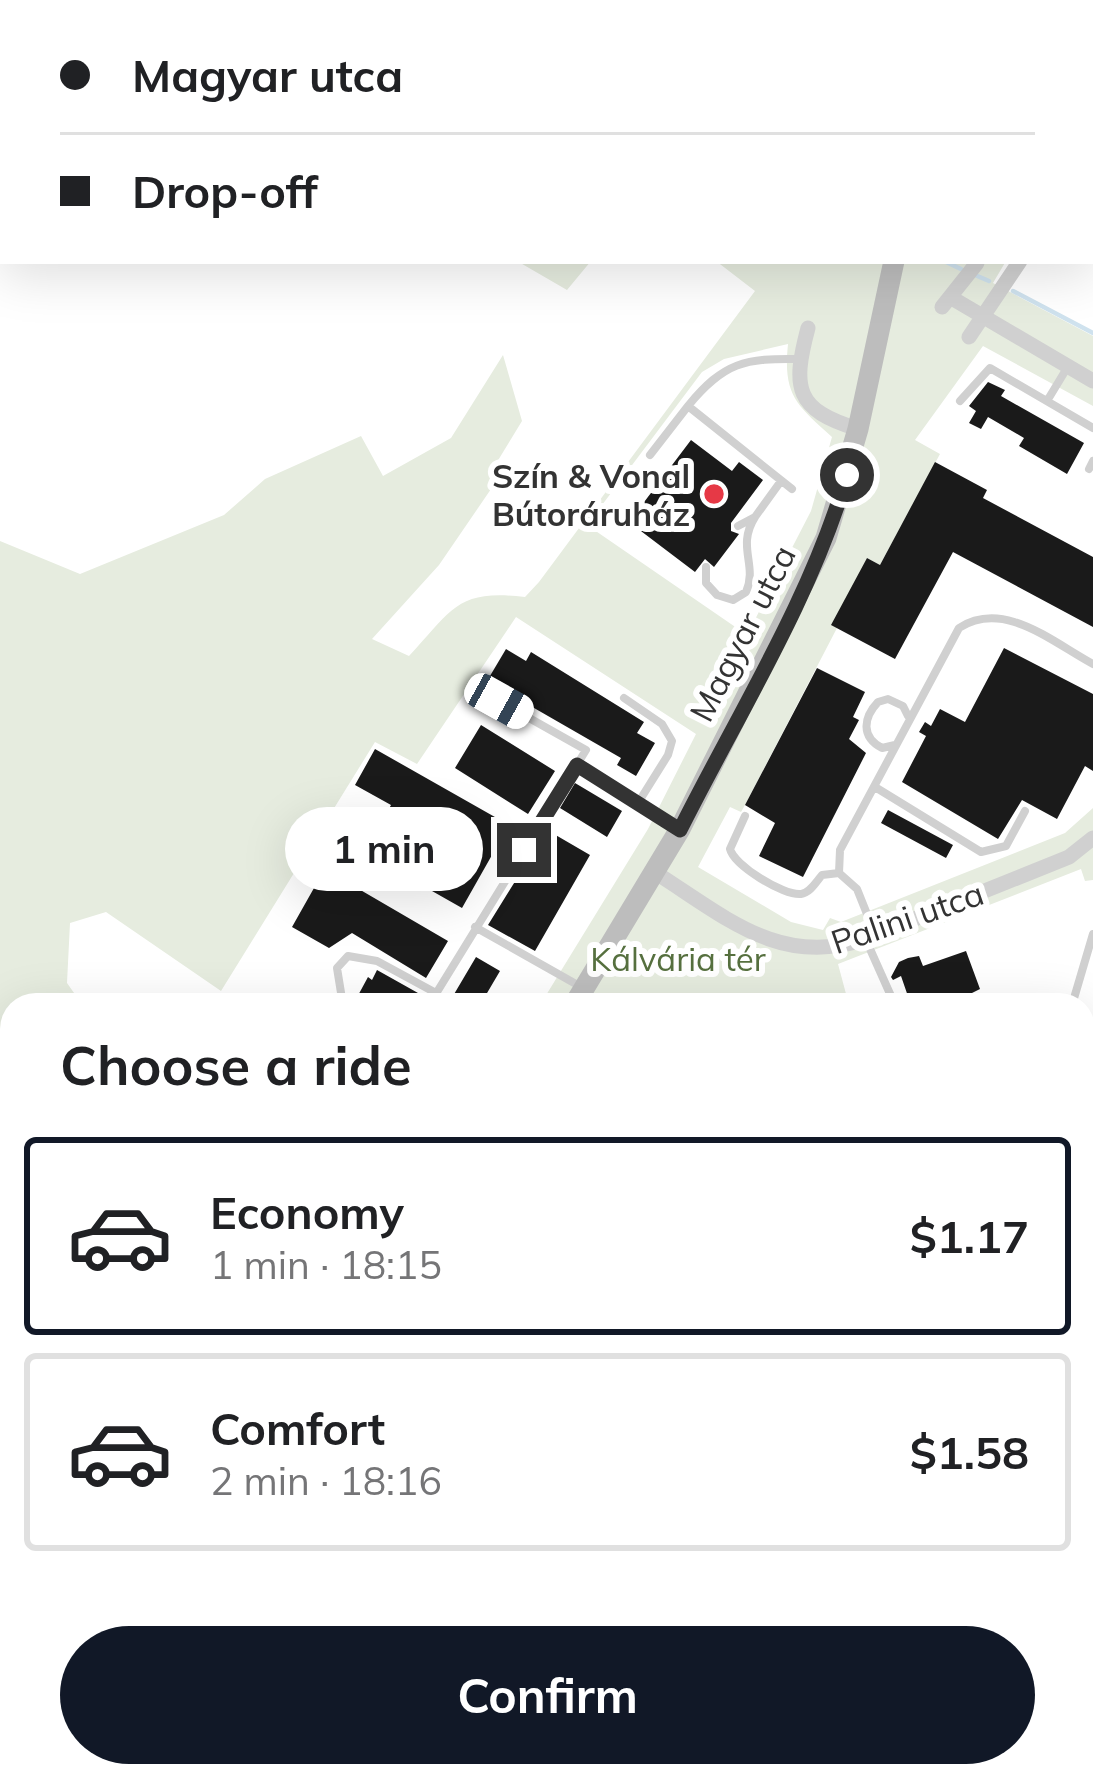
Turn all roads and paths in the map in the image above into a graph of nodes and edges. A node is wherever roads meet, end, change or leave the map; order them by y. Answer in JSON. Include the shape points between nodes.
{"nodes":[{"id":1,"x":894,"y":264,"type":"edge"},
{"id":2,"x":976,"y":264,"type":"edge"},
{"id":3,"x":1018,"y":264,"type":"edge"},
{"id":4,"x":983,"y":316,"type":"junction"},
{"id":5,"x":808,"y":328,"type":"dead end"},
{"id":6,"x":969,"y":337,"type":"dead end"},
{"id":7,"x":800,"y":359,"type":"junction"},
{"id":8,"x":1067,"y":366,"type":"junction"},
{"id":9,"x":1093,"y":381,"type":"edge"},
{"id":10,"x":1047,"y":400,"type":"junction"},
{"id":11,"x":960,"y":401,"type":"dead end"},
{"id":12,"x":688,"y":406,"type":"junction"},
{"id":13,"x":858,"y":428,"type":"junction"},
{"id":14,"x":1093,"y":428,"type":"edge"},
{"id":15,"x":650,"y":455,"type":"dead end"},
{"id":16,"x":781,"y":481,"type":"junction"},
{"id":17,"x":792,"y":489,"type":"dead end"},
{"id":18,"x":755,"y":517,"type":"junction"},
{"id":19,"x":738,"y":526,"type":"dead end"},
{"id":20,"x":706,"y":567,"type":"dead end"},
{"id":21,"x":1093,"y":664,"type":"edge"},
{"id":22,"x":624,"y":698,"type":"dead end"},
{"id":23,"x":499,"y":701,"type":"dead end"},
{"id":24,"x":908,"y":718,"type":"junction"},
{"id":25,"x":874,"y":744,"type":"junction"},
{"id":26,"x":895,"y":745,"type":"junction"},
{"id":27,"x":577,"y":765,"type":"junction"},
{"id":28,"x":882,"y":772,"type":"junction"},
{"id":29,"x":875,"y":787,"type":"junction"},
{"id":30,"x":638,"y":803,"type":"junction"},
{"id":31,"x":1025,"y":811,"type":"dead end"},
{"id":32,"x":746,"y":816,"type":"dead end"},
{"id":33,"x":680,"y":830,"type":"junction"},
{"id":34,"x":1091,"y":844,"type":"edge"},
{"id":35,"x":656,"y":873,"type":"junction"},
{"id":36,"x":839,"y":873,"type":"junction"},
{"id":37,"x":475,"y":927,"type":"junction"},
{"id":38,"x":1093,"y":934,"type":"edge"},
{"id":39,"x":870,"y":937,"type":"junction"},
{"id":40,"x":342,"y":993,"type":"edge"},
{"id":41,"x":436,"y":993,"type":"joint"},
{"id":42,"x":574,"y":993,"type":"edge"},
{"id":43,"x":582,"y":993,"type":"edge"},
{"id":44,"x":891,"y":993,"type":"edge"},
{"id":45,"x":1076,"y":993,"type":"edge"}],
"edges":[{"from":1,"to":13,"type":"main road","name":"Magyar utca"},
{"from":2,"to":4,"type":"street","via":[[946,302]]},
{"from":3,"to":4,"type":"street"},
{"from":4,"to":6,"type":"street"},
{"from":4,"to":8,"type":"street"},
{"from":5,"to":7,"type":"street"},
{"from":7,"to":12,"type":"lane","via":[[725,369]]},
{"from":7,"to":13,"type":"street","via":[[800,387],[812,407]]},
{"from":8,"to":9,"type":"street"},
{"from":8,"to":10,"type":"lane"},
{"from":10,"to":11,"type":"lane","via":[[990,368]]},
{"from":10,"to":14,"type":"lane"},
{"from":12,"to":15,"type":"lane"},
{"from":12,"to":16,"type":"lane"},
{"from":13,"to":33,"type":"main road","name":"Magyar utca","via":[[815,562]]},
{"from":16,"to":17,"type":"lane"},
{"from":16,"to":18,"type":"lane"},
{"from":18,"to":19,"type":"lane"},
{"from":18,"to":20,"type":"lane","via":[[746,534],[750,582],[742,596],[717,595]]},
{"from":21,"to":24,"type":"lane","via":[[1007,618],[977,618],[953,635]]},
{"from":22,"to":30,"type":"lane","via":[[672,741]]},
{"from":23,"to":27,"type":"lane","via":[[586,750]]},
{"from":24,"to":25,"type":"lane","via":[[899,703],[878,701],[865,723]]},
{"from":24,"to":26,"type":"lane"},
{"from":25,"to":26,"type":"lane"},
{"from":25,"to":28,"type":"lane"},
{"from":26,"to":28,"type":"lane"},
{"from":27,"to":30,"type":"lane"},
{"from":27,"to":37,"type":"lane"},
{"from":28,"to":29,"type":"lane"},
{"from":29,"to":31,"type":"lane","via":[[981,852],[1006,846]]},
{"from":29,"to":36,"type":"lane","via":[[840,850]]},
{"from":30,"to":33,"type":"lane"},
{"from":32,"to":36,"type":"lane","via":[[730,849],[743,868],[796,894]]},
{"from":33,"to":35,"type":"main road","name":"Magyar utca"},
{"from":34,"to":39,"type":"street","name":"Palini utca"},
{"from":35,"to":39,"type":"street","name":"Palini utca","via":[[782,946],[832,948]]},
{"from":35,"to":43,"type":"main road","name":"Magyar utca"},
{"from":36,"to":39,"type":"lane","via":[[860,894]]},
{"from":37,"to":41,"type":"lane"},
{"from":37,"to":42,"type":"lane"},
{"from":38,"to":45,"type":"lane"},
{"from":39,"to":44,"type":"lane"},
{"from":40,"to":41,"type":"lane","via":[[337,968],[348,956],[376,961]]}]}
